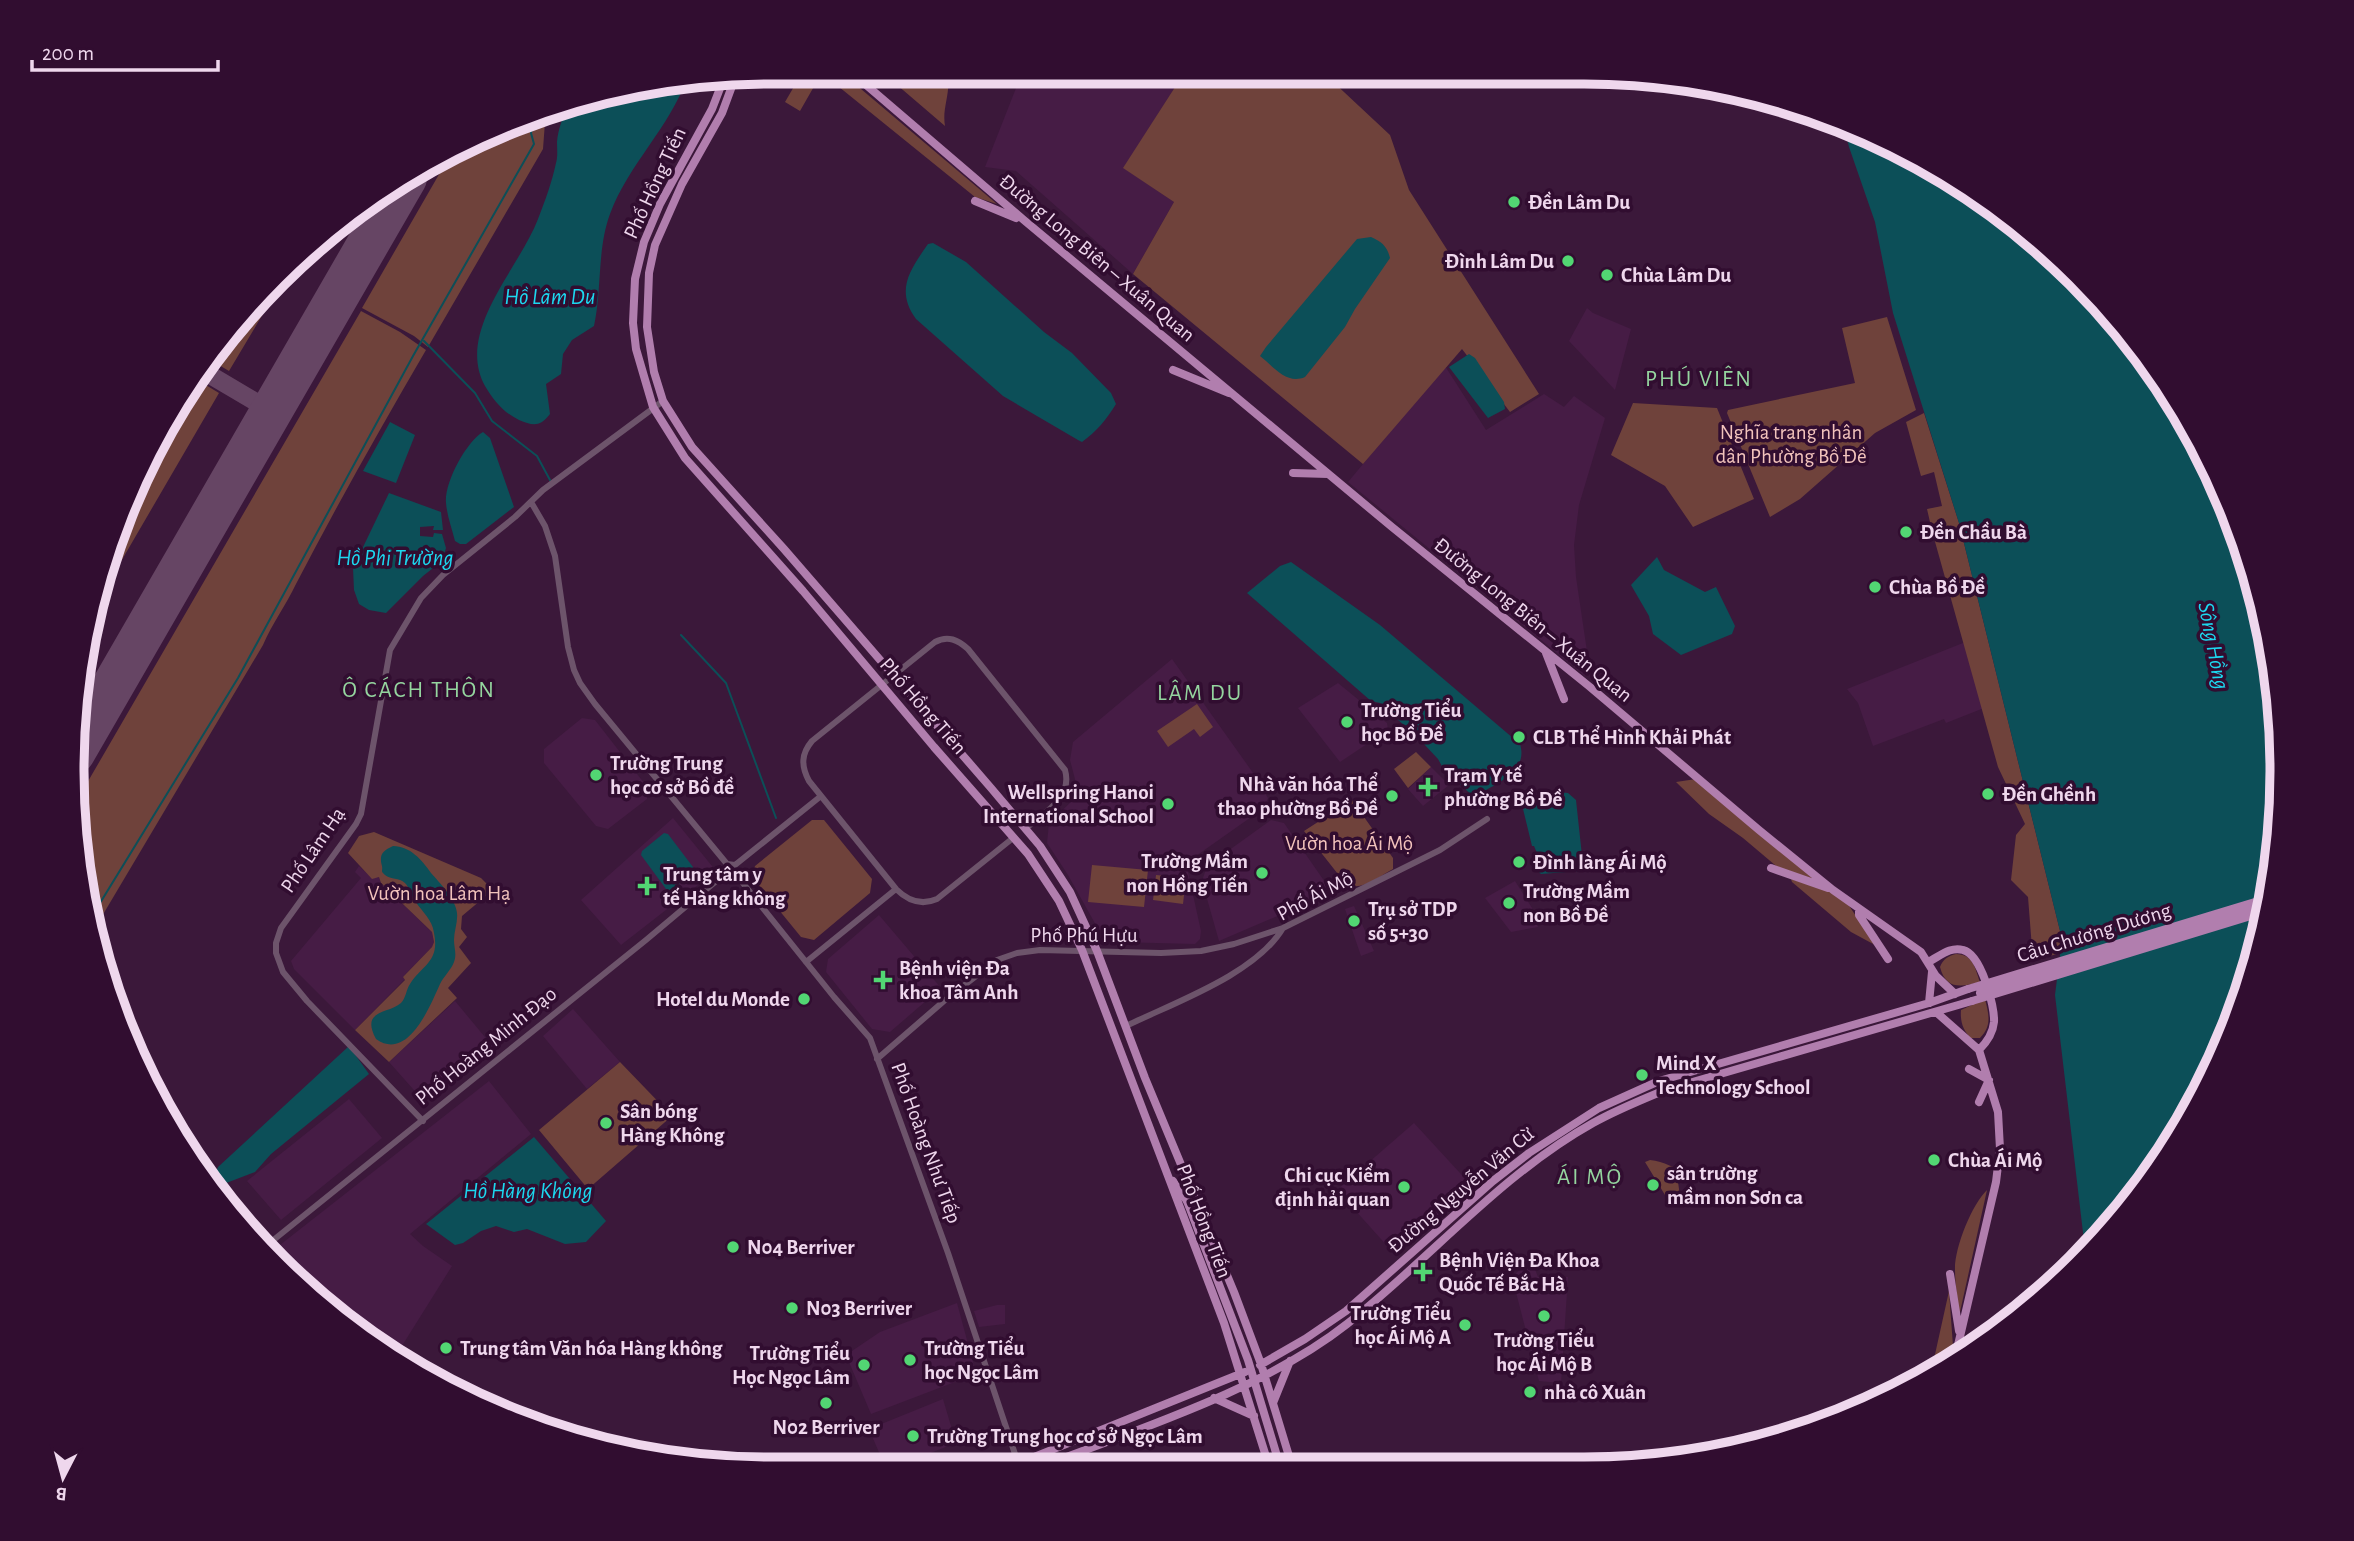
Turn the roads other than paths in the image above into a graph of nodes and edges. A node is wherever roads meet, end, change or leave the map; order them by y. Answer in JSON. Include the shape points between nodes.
{"nodes":[{"id":1,"x":865,"y":84,"type":"edge"},
{"id":2,"x":733,"y":85,"type":"edge"},
{"id":3,"x":721,"y":86,"type":"edge"},
{"id":4,"x":975,"y":201,"type":"dead end"},
{"id":5,"x":1025,"y":221,"type":"junction"},
{"id":6,"x":1173,"y":370,"type":"dead end"},
{"id":7,"x":1237,"y":397,"type":"junction"},
{"id":8,"x":663,"y":401,"type":"junction"},
{"id":9,"x":653,"y":407,"type":"junction"},
{"id":10,"x":1293,"y":473,"type":"dead end"},
{"id":11,"x":1328,"y":474,"type":"junction"},
{"id":12,"x":531,"y":502,"type":"junction"},
{"id":13,"x":1545,"y":650,"type":"junction"},
{"id":14,"x":893,"y":676,"type":"junction"},
{"id":15,"x":881,"y":685,"type":"junction"},
{"id":16,"x":1564,"y":699,"type":"dead end"},
{"id":17,"x":821,"y":796,"type":"junction"},
{"id":18,"x":1487,"y":819,"type":"dead end"},
{"id":19,"x":1025,"y":829,"type":"junction"},
{"id":20,"x":1013,"y":838,"type":"junction"},
{"id":21,"x":731,"y":868,"type":"junction"},
{"id":22,"x":1771,"y":869,"type":"dead end"},
{"id":23,"x":896,"y":889,"type":"junction"},
{"id":24,"x":1833,"y":890,"type":"junction"},
{"id":25,"x":2257,"y":901,"type":"edge"},
{"id":26,"x":1859,"y":909,"type":"junction"},
{"id":27,"x":2256,"y":909,"type":"edge"},
{"id":28,"x":2255,"y":915,"type":"edge"},
{"id":29,"x":1283,"y":928,"type":"junction"},
{"id":30,"x":1082,"y":950,"type":"junction"},
{"id":31,"x":1097,"y":951,"type":"junction"},
{"id":32,"x":1888,"y":959,"type":"dead end"},
{"id":33,"x":806,"y":962,"type":"junction"},
{"id":34,"x":1928,"y":962,"type":"junction"},
{"id":35,"x":1932,"y":972,"type":"junction"},
{"id":36,"x":1980,"y":993,"type":"junction"},
{"id":37,"x":1955,"y":994,"type":"junction"},
{"id":38,"x":1929,"y":1003,"type":"junction"},
{"id":39,"x":1956,"y":1006,"type":"junction"},
{"id":40,"x":1936,"y":1012,"type":"junction"},
{"id":41,"x":1126,"y":1026,"type":"junction"},
{"id":42,"x":1959,"y":1032,"type":"junction"},
{"id":43,"x":1979,"y":1050,"type":"junction"},
{"id":44,"x":877,"y":1059,"type":"junction"},
{"id":45,"x":1969,"y":1069,"type":"dead end"},
{"id":46,"x":1989,"y":1080,"type":"junction"},
{"id":47,"x":1979,"y":1102,"type":"dead end"},
{"id":48,"x":423,"y":1121,"type":"junction"},
{"id":49,"x":1529,"y":1153,"type":"junction"},
{"id":50,"x":1536,"y":1161,"type":"junction"},
{"id":51,"x":1181,"y":1165,"type":"junction"},
{"id":52,"x":1165,"y":1171,"type":"junction"},
{"id":53,"x":1187,"y":1201,"type":"junction"},
{"id":54,"x":271,"y":1242,"type":"edge"},
{"id":55,"x":1950,"y":1274,"type":"dead end"},
{"id":56,"x":1960,"y":1337,"type":"junction"},
{"id":57,"x":1958,"y":1345,"type":"edge"},
{"id":58,"x":1290,"y":1361,"type":"junction"},
{"id":59,"x":1261,"y":1364,"type":"junction"},
{"id":60,"x":1242,"y":1374,"type":"junction"},
{"id":61,"x":1265,"y":1375,"type":"junction"},
{"id":62,"x":1245,"y":1385,"type":"junction"},
{"id":63,"x":1214,"y":1398,"type":"junction"},
{"id":64,"x":1273,"y":1403,"type":"junction"},
{"id":65,"x":1254,"y":1416,"type":"junction"},
{"id":66,"x":1014,"y":1457,"type":"edge"},
{"id":67,"x":1034,"y":1457,"type":"edge"},
{"id":68,"x":1065,"y":1457,"type":"edge"},
{"id":69,"x":1266,"y":1457,"type":"edge"},
{"id":70,"x":1277,"y":1457,"type":"edge"},
{"id":71,"x":1289,"y":1457,"type":"edge"}],
"edges":[{"from":1,"to":5,"type":"main road","name":"Đường Long Biên – Xuân Quan"},
{"from":2,"to":8,"type":"main road","name":"Phố Hồng Tiến","via":[[723,113],[682,184],[655,245],[649,272],[647,327]]},
{"from":3,"to":9,"type":"main road","name":"Phố Hồng Tiến","via":[[660,204],[635,279],[636,349]]},
{"from":4,"to":5,"type":"main road"},
{"from":5,"to":7,"type":"main road","name":"Đường Long Biên – Xuân Quan"},
{"from":6,"to":7,"type":"main road"},
{"from":7,"to":11,"type":"main road","name":"Đường Long Biên – Xuân Quan"},
{"from":8,"to":9,"type":"street","name":"Phố Lâm Hạ"},
{"from":8,"to":14,"type":"main road","name":"Phố Hồng Tiến","via":[[692,447]]},
{"from":9,"to":12,"type":"street","name":"Phố Lâm Hạ"},
{"from":9,"to":15,"type":"main road","name":"Phố Hồng Tiến","via":[[685,458]]},
{"from":10,"to":11,"type":"main road"},
{"from":11,"to":13,"type":"main road","name":"Đường Long Biên – Xuân Quan"},
{"from":12,"to":21,"type":"street","name":"Phố Hoàng Như Tiếp","via":[[552,546],[577,678]]},
{"from":12,"to":48,"type":"street","name":"Phố Lâm Hạ","via":[[443,575],[400,630],[387,661],[361,814],[289,916],[276,943],[283,972],[307,1002]]},
{"from":13,"to":16,"type":"main road"},
{"from":13,"to":24,"type":"main road","name":"Đường Long Biên – Xuân Quan"},
{"from":14,"to":15,"type":"street"},
{"from":14,"to":19,"type":"main road","name":"Phố Hồng Tiến"},
{"from":14,"to":19,"type":"street","via":[[944,638],[968,649],[1065,770],[1063,796]]},
{"from":15,"to":17,"type":"street","via":[[807,748],[804,771]]},
{"from":15,"to":20,"type":"main road","name":"Phố Hồng Tiến"},
{"from":17,"to":21,"type":"street","name":"Phố Hoàng Minh Đạo"},
{"from":17,"to":23,"type":"street"},
{"from":18,"to":29,"type":"street","name":"Phố Ái Mộ","via":[[1440,850]]},
{"from":19,"to":31,"type":"main road","name":"Phố Hồng Tiến","via":[[1070,892]]},
{"from":20,"to":23,"type":"street","via":[[934,901],[915,901]]},
{"from":20,"to":30,"type":"main road","name":"Phố Hồng Tiến","via":[[1059,901]]},
{"from":21,"to":33,"type":"street","name":"Phố Hoàng Như Tiếp"},
{"from":21,"to":48,"type":"street","name":"Phố Hoàng Minh Đạo"},
{"from":22,"to":24,"type":"main road"},
{"from":23,"to":33,"type":"street"},
{"from":24,"to":26,"type":"main road","name":"Đường Long Biên – Xuân Quan"},
{"from":25,"to":37,"type":"main road","name":"Cầu Chương Dương","bridge":true},
{"from":26,"to":32,"type":"main road"},
{"from":26,"to":34,"type":"main road","name":"Đường Long Biên – Xuân Quan","via":[[1921,952]]},
{"from":27,"to":36,"type":"main road","name":"Cầu Chương Dương","bridge":true},
{"from":28,"to":39,"type":"main road","name":"Cầu Chương Dương","bridge":true},
{"from":29,"to":31,"type":"street","name":"Phố Phú Hựu","via":[[1201,951]]},
{"from":29,"to":41,"type":"street","name":"Phố Ái Mộ","via":[[1276,940],[1222,981]]},
{"from":30,"to":31,"type":"street","name":"Phố Phú Hựu"},
{"from":30,"to":44,"type":"street","name":"Phố Phú Hựu","via":[[1040,950],[997,960]]},
{"from":30,"to":52,"type":"main road","name":"Phố Hồng Tiến"},
{"from":31,"to":41,"type":"main road","name":"Phố Hồng Tiến"},
{"from":33,"to":44,"type":"street","name":"Phố Hoàng Như Tiếp","via":[[870,1038]]},
{"from":34,"to":35,"type":"main road"},
{"from":34,"to":43,"type":"main road","via":[[1962,949],[1978,963],[1994,1019]]},
{"from":35,"to":37,"type":"main road"},
{"from":35,"to":38,"type":"main road"},
{"from":36,"to":37,"type":"main road","name":"Cầu Chương Dương"},
{"from":36,"to":39,"type":"main road","name":"Cầu Chương Dương"},
{"from":37,"to":38,"type":"main road","name":"Đường Nguyễn Văn Cừ"},
{"from":38,"to":49,"type":"main road","name":"Đường Nguyễn Văn Cừ","via":[[1659,1080],[1599,1108]]},
{"from":39,"to":40,"type":"main road","name":"Đường Nguyễn Văn Cừ"},
{"from":39,"to":42,"type":"main road"},
{"from":40,"to":42,"type":"main road"},
{"from":40,"to":50,"type":"main road","name":"Đường Nguyễn Văn Cừ","via":[[1665,1090],[1592,1124]]},
{"from":41,"to":51,"type":"main road","name":"Phố Hồng Tiến"},
{"from":42,"to":43,"type":"main road"},
{"from":43,"to":46,"type":"main road"},
{"from":44,"to":66,"type":"street","name":"Phố Hoàng Như Tiếp","via":[[948,1253]]},
{"from":45,"to":46,"type":"main road"},
{"from":46,"to":47,"type":"main road"},
{"from":46,"to":56,"type":"main road","via":[[1998,1112],[2000,1149]]},
{"from":48,"to":54,"type":"street","name":"Phố Hoàng Minh Đạo"},
{"from":49,"to":50,"type":"main road"},
{"from":49,"to":59,"type":"main road","name":"Đường Nguyễn Văn Cừ","via":[[1346,1311]]},
{"from":50,"to":58,"type":"main road","name":"Đường Nguyễn Văn Cừ","via":[[1346,1325]]},
{"from":51,"to":53,"type":"main road"},
{"from":51,"to":59,"type":"main road","name":"Phố Hồng Tiến"},
{"from":52,"to":53,"type":"main road"},
{"from":52,"to":60,"type":"main road","name":"Phố Hồng Tiến"},
{"from":53,"to":70,"type":"main road","bridge":true,"via":[[1248,1360]]},
{"from":55,"to":56,"type":"main road"},
{"from":56,"to":57,"type":"main road"},
{"from":58,"to":61,"type":"main road","name":"Đường Nguyễn Văn Cừ"},
{"from":58,"to":64,"type":"main road"},
{"from":59,"to":60,"type":"main road","name":"Đường Nguyễn Văn Cừ"},
{"from":59,"to":61,"type":"main road","name":"Phố Hồng Tiến"},
{"from":60,"to":62,"type":"main road","name":"Phố Hồng Tiến"},
{"from":60,"to":67,"type":"main road","name":"Đường Nguyễn Văn Cừ"},
{"from":61,"to":62,"type":"main road","name":"Đường Nguyễn Văn Cừ"},
{"from":61,"to":64,"type":"main road","name":"Phố Hồng Tiến"},
{"from":62,"to":63,"type":"main road","name":"Đường Nguyễn Văn Cừ"},
{"from":62,"to":65,"type":"main road","name":"Phố Hồng Tiến"},
{"from":63,"to":65,"type":"main road"},
{"from":63,"to":68,"type":"main road","name":"Đường Nguyễn Văn Cừ"},
{"from":64,"to":71,"type":"main road","name":"Phố Hồng Tiến"},
{"from":65,"to":69,"type":"main road","name":"Phố Hồng Tiến"}]}
